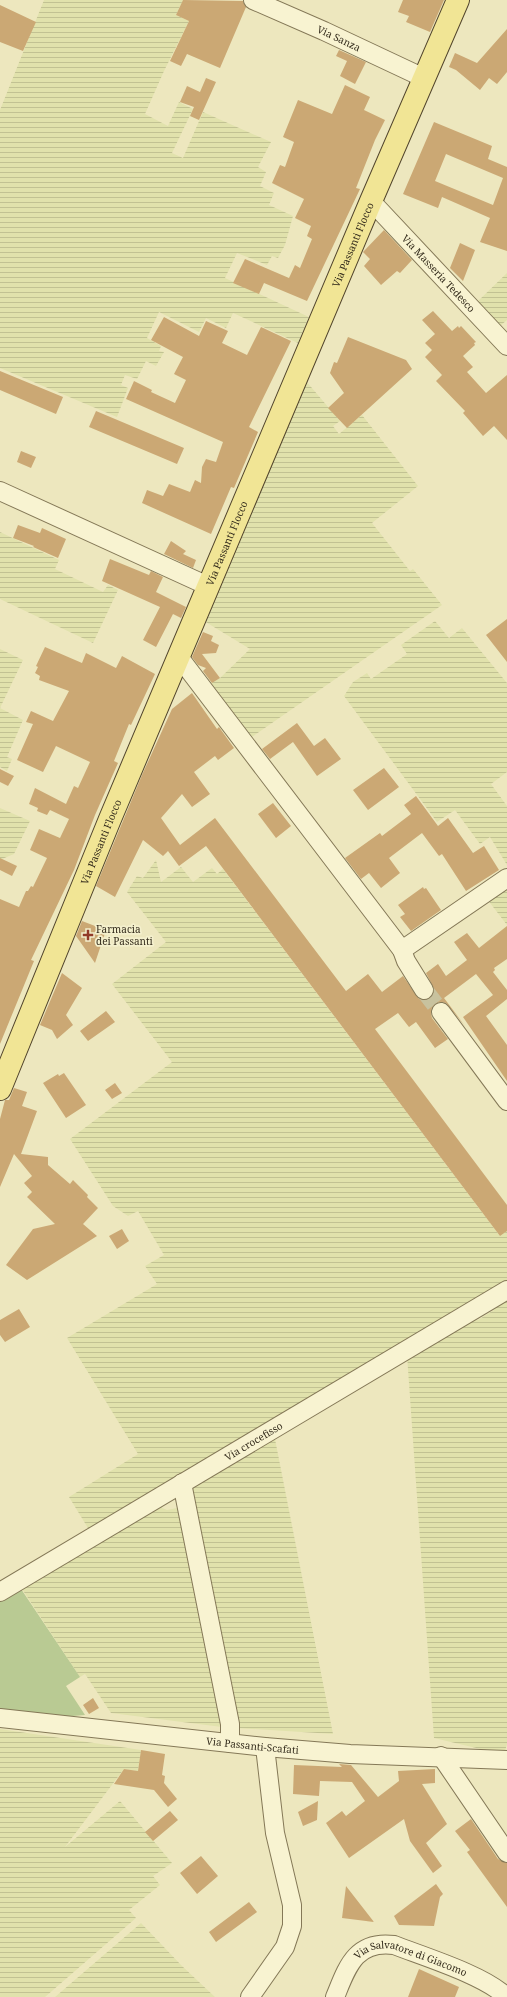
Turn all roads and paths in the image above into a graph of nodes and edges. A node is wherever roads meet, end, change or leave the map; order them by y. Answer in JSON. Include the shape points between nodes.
{"nodes":[{"id":1,"x":252,"y":0,"type":"edge"},
{"id":2,"x":458,"y":0,"type":"edge"},
{"id":3,"x":424,"y":78,"type":"junction"},
{"id":4,"x":371,"y":201,"type":"junction"},
{"id":5,"x":507,"y":346,"type":"edge"},
{"id":6,"x":0,"y":490,"type":"edge"},
{"id":7,"x":208,"y":586,"type":"junction"},
{"id":8,"x":179,"y":656,"type":"junction"},
{"id":9,"x":507,"y":878,"type":"edge"},
{"id":10,"x":402,"y":950,"type":"junction"},
{"id":11,"x":424,"y":990,"type":"tunnel mouth"},
{"id":12,"x":441,"y":1012,"type":"tunnel mouth"},
{"id":13,"x":0,"y":1089,"type":"edge"},
{"id":14,"x":507,"y":1101,"type":"edge"},
{"id":15,"x":507,"y":1290,"type":"edge"},
{"id":16,"x":182,"y":1483,"type":"junction"},
{"id":17,"x":0,"y":1592,"type":"edge"},
{"id":18,"x":0,"y":1718,"type":"edge"},
{"id":19,"x":230,"y":1744,"type":"junction"},
{"id":20,"x":265,"y":1747,"type":"junction"},
{"id":21,"x":441,"y":1756,"type":"junction"},
{"id":22,"x":507,"y":1760,"type":"edge"},
{"id":23,"x":507,"y":1853,"type":"edge"},
{"id":24,"x":250,"y":1997,"type":"edge"},
{"id":25,"x":334,"y":1997,"type":"edge"},
{"id":26,"x":506,"y":1997,"type":"edge"}],
"edges":[{"from":1,"to":3,"type":"street","name":"Via Sanza"},
{"from":2,"to":3,"type":"main road","name":"Via Passanti Flocco"},
{"from":3,"to":4,"type":"main road","name":"Via Passanti Flocco"},
{"from":4,"to":5,"type":"street","name":"Via Masseria Tedesco"},
{"from":4,"to":7,"type":"main road","name":"Via Passanti Flocco"},
{"from":6,"to":7,"type":"street"},
{"from":7,"to":8,"type":"main road","name":"Via Passanti Flocco"},
{"from":8,"to":10,"type":"street"},
{"from":8,"to":13,"type":"main road","name":"Via Passanti Flocco"},
{"from":9,"to":10,"type":"street"},
{"from":10,"to":11,"type":"street"},
{"from":12,"to":14,"type":"street"},
{"from":15,"to":16,"type":"street","name":"Via crocefisso"},
{"from":16,"to":17,"type":"street","name":"Via crocefisso"},
{"from":16,"to":19,"type":"street","via":[[230,1724]]},
{"from":18,"to":19,"type":"street","name":"Via Passanti-Scafati"},
{"from":19,"to":20,"type":"street","name":"Via Passanti-Scafati"},
{"from":20,"to":21,"type":"street","name":"Via Passanti-Scafati","via":[[350,1754]]},
{"from":20,"to":24,"type":"street","via":[[275,1833],[292,1905],[292,1926],[285,1947]]},
{"from":21,"to":22,"type":"street","name":"Via Passanti-Scafati"},
{"from":21,"to":23,"type":"street"},
{"from":25,"to":26,"type":"street","name":"Via Salvatore di Giacomo","via":[[346,1969],[358,1954],[372,1946],[386,1944],[484,1981],[500,1990]]}]}
